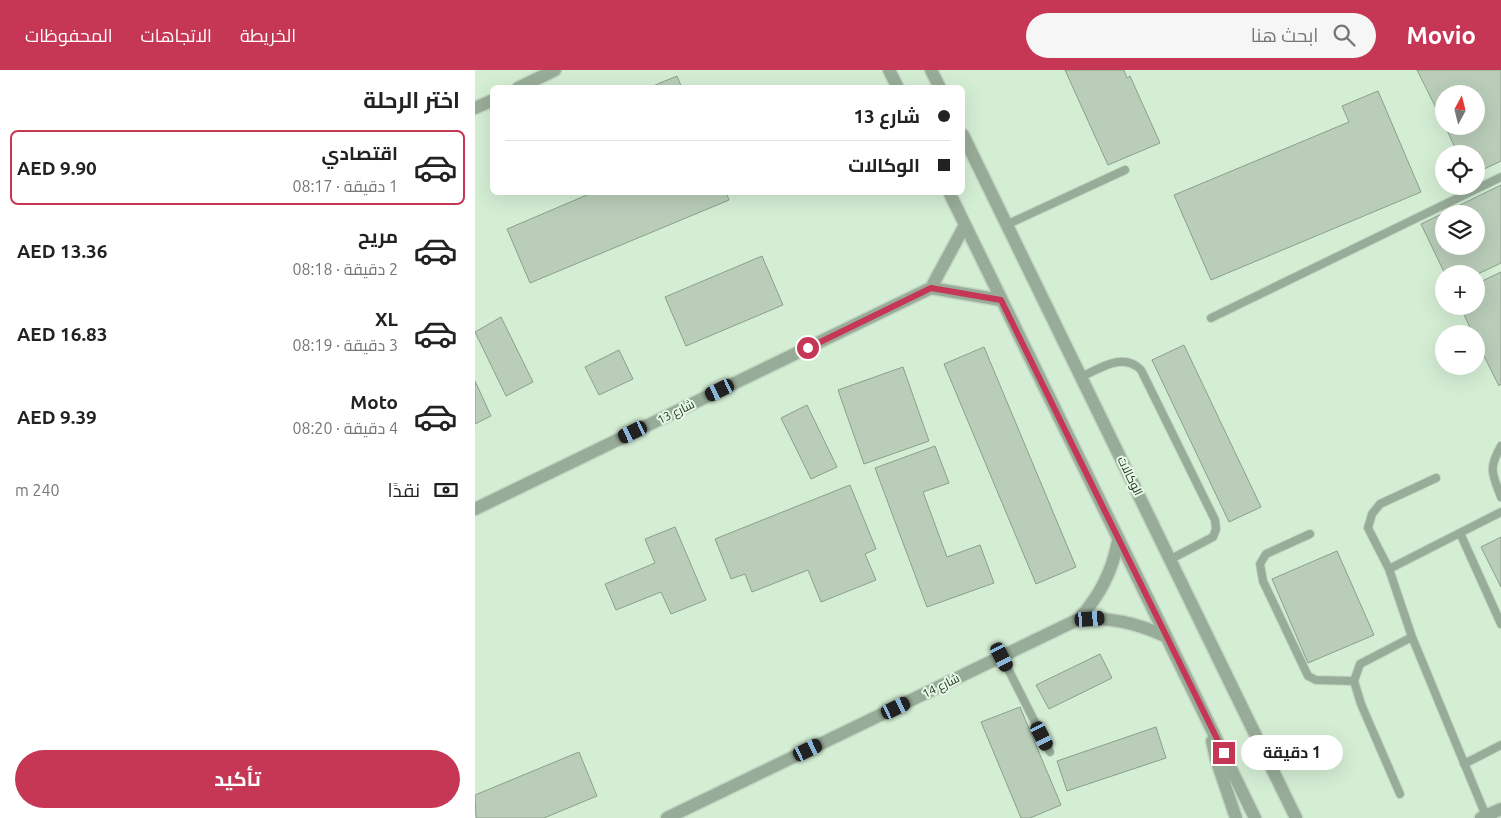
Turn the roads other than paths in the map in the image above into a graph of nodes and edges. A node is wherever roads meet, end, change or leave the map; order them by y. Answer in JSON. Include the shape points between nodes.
{"nodes":[{"id":1,"x":555,"y":70,"type":"edge"},
{"id":2,"x":889,"y":70,"type":"edge"},
{"id":3,"x":931,"y":70,"type":"edge"},
{"id":4,"x":524,"y":85,"type":"edge"},
{"id":5,"x":896,"y":85,"type":"edge"},
{"id":6,"x":938,"y":85,"type":"edge"},
{"id":7,"x":490,"y":101,"type":"edge"},
{"id":8,"x":475,"y":108,"type":"edge"},
{"id":9,"x":965,"y":139,"type":"edge"},
{"id":10,"x":1125,"y":170,"type":"dead end"},
{"id":11,"x":1501,"y":177,"type":"edge"},
{"id":12,"x":950,"y":195,"type":"edge"},
{"id":13,"x":965,"y":225,"type":"junction"},
{"id":14,"x":1005,"y":225,"type":"junction"},
{"id":15,"x":931,"y":288,"type":"junction"},
{"id":16,"x":1001,"y":300,"type":"junction"},
{"id":17,"x":1211,"y":318,"type":"dead end"},
{"id":18,"x":1081,"y":376,"type":"junction"},
{"id":19,"x":1501,"y":446,"type":"edge"},
{"id":20,"x":1436,"y":478,"type":"dead end"},
{"id":21,"x":1501,"y":497,"type":"edge"},
{"id":22,"x":475,"y":509,"type":"edge"},
{"id":23,"x":1501,"y":512,"type":"edge"},
{"id":24,"x":1460,"y":533,"type":"junction"},
{"id":25,"x":1310,"y":534,"type":"dead end"},
{"id":26,"x":1118,"y":541,"type":"junction"},
{"id":27,"x":1171,"y":559,"type":"junction"},
{"id":28,"x":1389,"y":569,"type":"junction"},
{"id":29,"x":1079,"y":620,"type":"junction"},
{"id":30,"x":1501,"y":624,"type":"edge"},
{"id":31,"x":1165,"y":636,"type":"junction"},
{"id":32,"x":1412,"y":637,"type":"junction"},
{"id":33,"x":1002,"y":657,"type":"junction"},
{"id":34,"x":1354,"y":681,"type":"junction"},
{"id":35,"x":1208,"y":721,"type":"junction"},
{"id":36,"x":1501,"y":745,"type":"edge"},
{"id":37,"x":1050,"y":752,"type":"dead end"},
{"id":38,"x":1464,"y":764,"type":"junction"},
{"id":39,"x":1400,"y":794,"type":"dead end"},
{"id":40,"x":1501,"y":809,"type":"edge"},
{"id":41,"x":1483,"y":817,"type":"edge"},
{"id":42,"x":667,"y":818,"type":"edge"},
{"id":43,"x":1236,"y":818,"type":"edge"},
{"id":44,"x":1255,"y":818,"type":"edge"},
{"id":45,"x":1296,"y":818,"type":"edge"}],
"edges":[{"from":1,"to":4,"type":"street"},
{"from":2,"to":5,"type":"street"},
{"from":3,"to":6,"type":"street"},
{"from":7,"to":8,"type":"street"},
{"from":9,"to":14,"type":"street","name":"الوكالات"},
{"from":10,"to":14,"type":"lane"},
{"from":11,"to":17,"type":"lane"},
{"from":12,"to":13,"type":"street"},
{"from":13,"to":15,"type":"street"},
{"from":13,"to":16,"type":"street"},
{"from":14,"to":18,"type":"street","name":"الوكالات"},
{"from":15,"to":16,"type":"street"},
{"from":15,"to":22,"type":"street","name":"شارع 13"},
{"from":16,"to":26,"type":"street"},
{"from":18,"to":27,"type":"street","name":"الوكالات"},
{"from":18,"to":27,"type":"lane","via":[[1120,361],[1133,362],[1141,370],[1163,414],[1215,520],[1216,530],[1213,537]]},
{"from":19,"to":21,"type":"lane","via":[[1493,468]]},
{"from":20,"to":28,"type":"lane","via":[[1379,504],[1372,514],[1368,528]]},
{"from":23,"to":24,"type":"lane"},
{"from":24,"to":28,"type":"lane"},
{"from":24,"to":30,"type":"lane"},
{"from":25,"to":34,"type":"lane","via":[[1266,554],[1260,564],[1263,581],[1308,676],[1316,680]]},
{"from":26,"to":29,"type":"street","name":"شارع 14","via":[[1106,582]]},
{"from":26,"to":31,"type":"street"},
{"from":27,"to":45,"type":"street","name":"الوكالات"},
{"from":28,"to":32,"type":"lane"},
{"from":29,"to":31,"type":"street","name":"شارع 14","via":[[1122,620]]},
{"from":29,"to":33,"type":"street","name":"شارع 14"},
{"from":31,"to":35,"type":"street"},
{"from":32,"to":34,"type":"lane","via":[[1360,664]]},
{"from":32,"to":38,"type":"lane"},
{"from":33,"to":37,"type":"lane"},
{"from":33,"to":42,"type":"street","name":"شارع 14"},
{"from":34,"to":39,"type":"lane"},
{"from":35,"to":43,"type":"street","via":[[1216,759]]},
{"from":35,"to":44,"type":"street"},
{"from":36,"to":38,"type":"lane"},
{"from":38,"to":41,"type":"lane"},
{"from":40,"to":41,"type":"street"}]}
